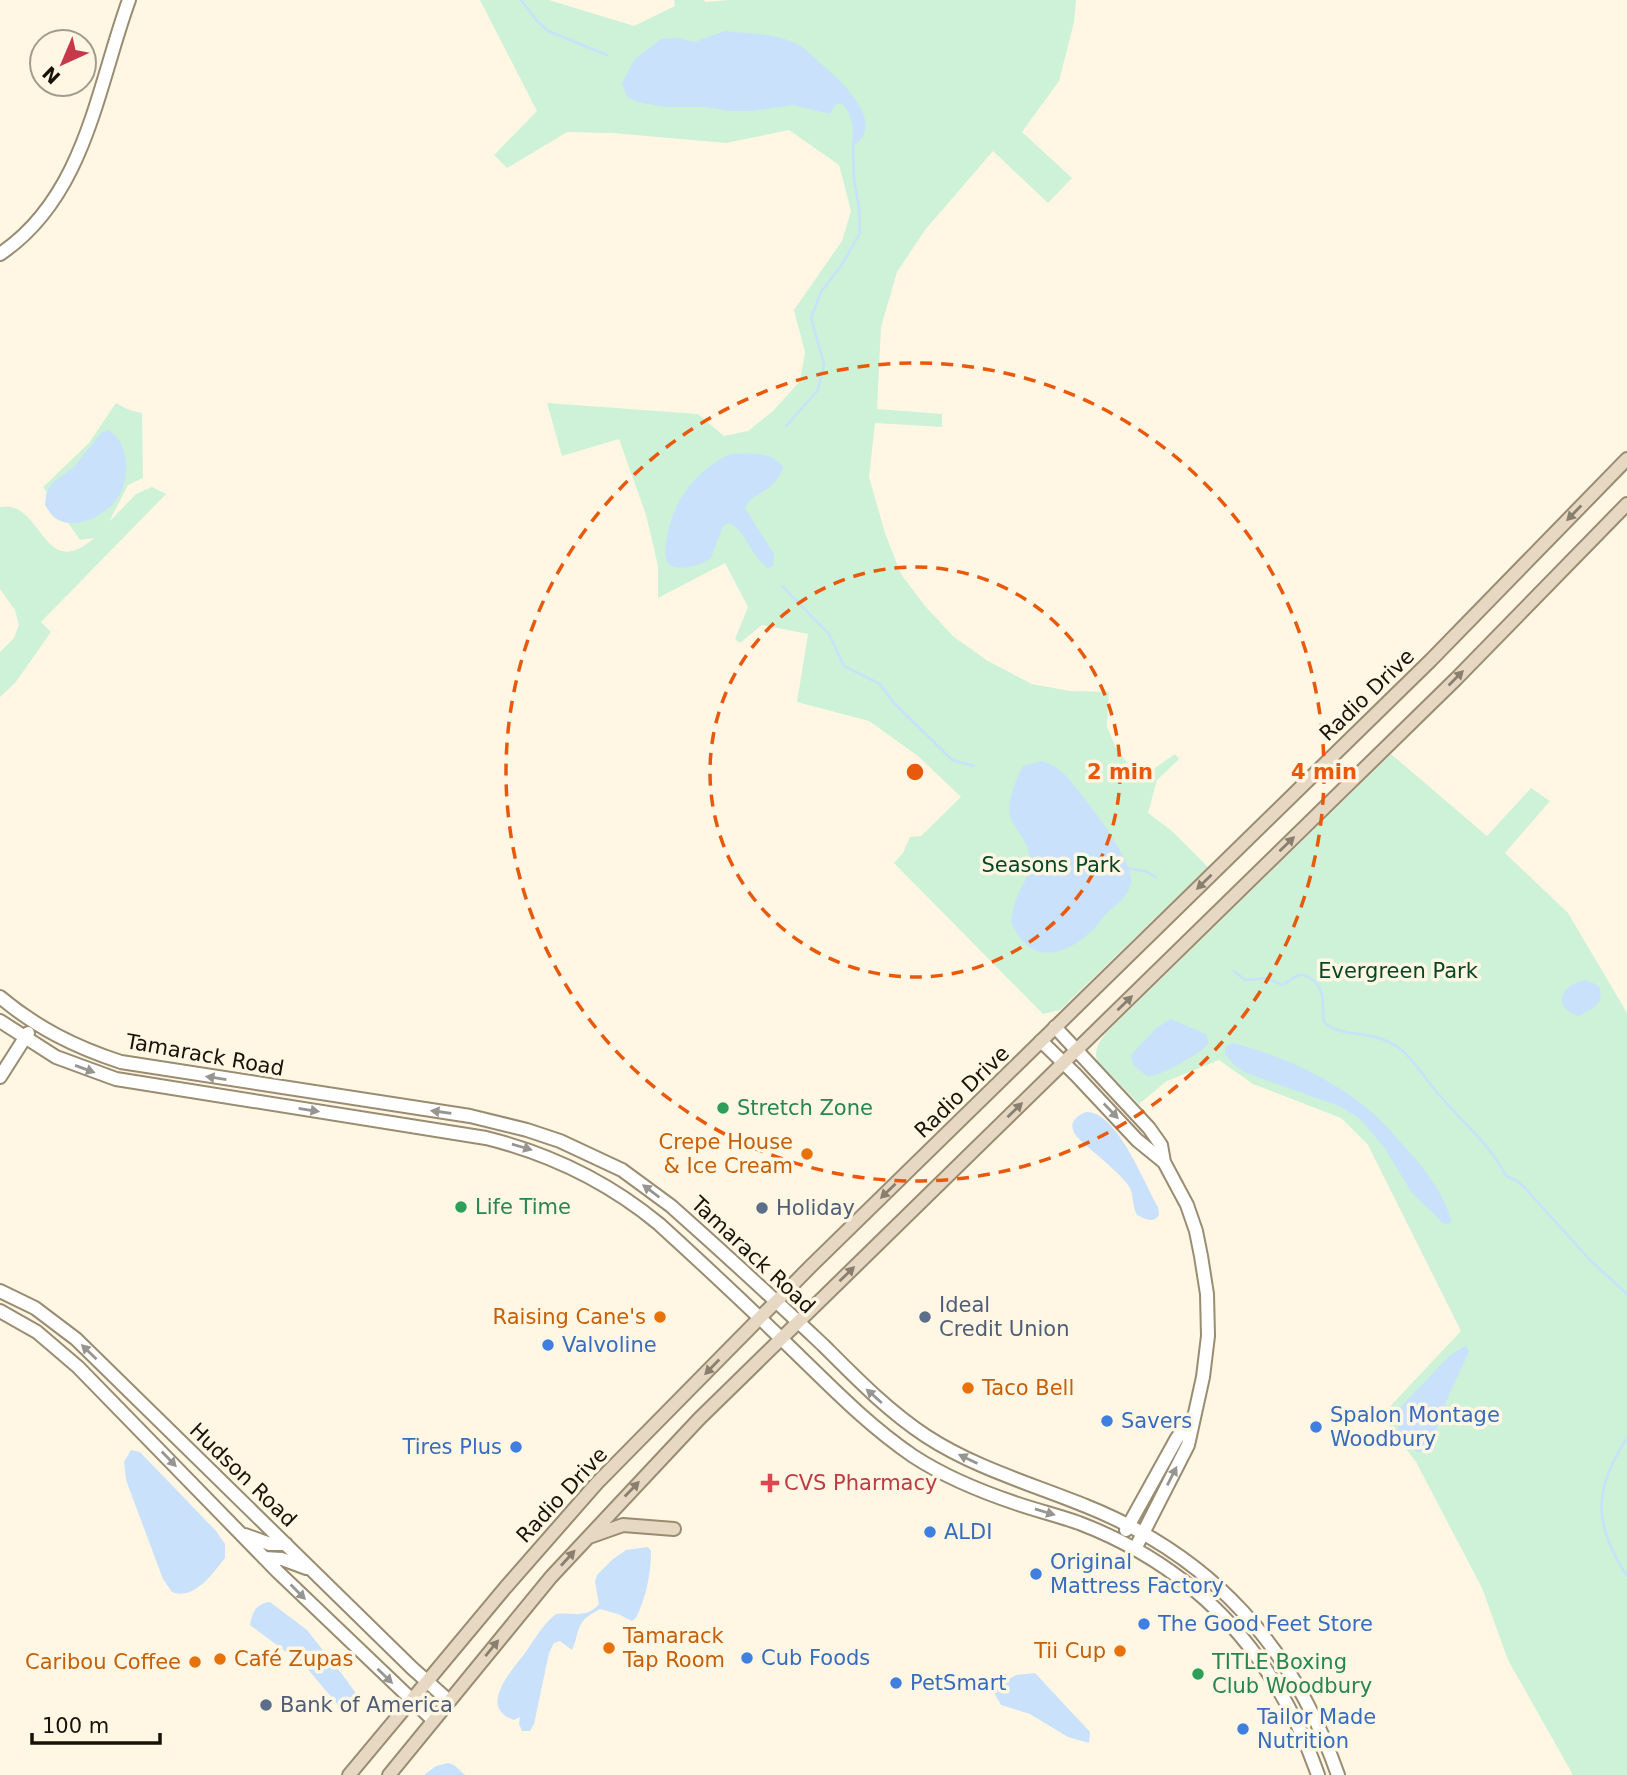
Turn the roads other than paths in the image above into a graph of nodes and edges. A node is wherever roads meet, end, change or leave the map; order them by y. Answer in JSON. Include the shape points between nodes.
{"nodes":[{"id":1,"x":130,"y":0,"type":"edge"},
{"id":2,"x":0,"y":254,"type":"edge"},
{"id":3,"x":1627,"y":459,"type":"edge"},
{"id":4,"x":1627,"y":504,"type":"edge"},
{"id":5,"x":0,"y":997,"type":"edge"},
{"id":6,"x":0,"y":1021,"type":"edge"},
{"id":7,"x":34,"y":1024,"type":"junction"},
{"id":8,"x":1055,"y":1027,"type":"junction"},
{"id":9,"x":24,"y":1039,"type":"junction"},
{"id":10,"x":1041,"y":1041,"type":"junction"},
{"id":11,"x":1076,"y":1050,"type":"junction"},
{"id":12,"x":1063,"y":1062,"type":"junction"},
{"id":13,"x":0,"y":1077,"type":"edge"},
{"id":14,"x":1164,"y":1162,"type":"junction"},
{"id":15,"x":0,"y":1292,"type":"edge"},
{"id":16,"x":776,"y":1301,"type":"junction"},
{"id":17,"x":0,"y":1311,"type":"edge"},
{"id":18,"x":759,"y":1318,"type":"junction"},
{"id":19,"x":798,"y":1322,"type":"junction"},
{"id":20,"x":781,"y":1338,"type":"junction"},
{"id":21,"x":102,"y":1390,"type":"junction"},
{"id":22,"x":138,"y":1399,"type":"junction"},
{"id":23,"x":126,"y":1415,"type":"junction"},
{"id":24,"x":1193,"y":1416,"type":"junction"},
{"id":25,"x":162,"y":1423,"type":"junction"},
{"id":26,"x":1130,"y":1525,"type":"junction"},
{"id":27,"x":674,"y":1529,"type":"dead end"},
{"id":28,"x":1145,"y":1533,"type":"junction"},
{"id":29,"x":241,"y":1534,"type":"junction"},
{"id":30,"x":585,"y":1539,"type":"junction"},
{"id":31,"x":1119,"y":1541,"type":"junction"},
{"id":32,"x":286,"y":1544,"type":"junction"},
{"id":33,"x":1135,"y":1549,"type":"junction"},
{"id":34,"x":264,"y":1558,"type":"junction"},
{"id":35,"x":313,"y":1571,"type":"junction"},
{"id":36,"x":427,"y":1681,"type":"junction"},
{"id":37,"x":411,"y":1700,"type":"junction"},
{"id":38,"x":449,"y":1701,"type":"junction"},
{"id":39,"x":433,"y":1720,"type":"junction"},
{"id":40,"x":349,"y":1775,"type":"edge"},
{"id":41,"x":388,"y":1775,"type":"edge"},
{"id":42,"x":1318,"y":1775,"type":"edge"},
{"id":43,"x":1338,"y":1775,"type":"edge"}],
"edges":[{"from":1,"to":2,"type":"street","via":[[78,156],[46,208]]},
{"from":3,"to":8,"type":"main road","name":"Radio Drive","one_way":true,"via":[[1445,645]]},
{"from":11,"to":4,"type":"main road","one_way":true,"via":[[1456,679]]},
{"from":5,"to":7,"type":"street","name":"Tamarack Road"},
{"from":6,"to":9,"type":"street","name":"Tamarack Road"},
{"from":7,"to":9,"type":"street"},
{"from":16,"to":7,"type":"street","name":"Tamarack Road","one_way":true,"via":[[639,1182],[560,1141],[470,1116],[141,1066],[82,1049]]},
{"from":8,"to":10,"type":"main road","name":"Radio Drive"},
{"from":8,"to":11,"type":"street"},
{"from":9,"to":13,"type":"street"},
{"from":9,"to":18,"type":"street","name":"Tamarack Road","one_way":true,"via":[[76,1066],[135,1083],[460,1133],[535,1151],[589,1175],[642,1210]]},
{"from":10,"to":12,"type":"street"},
{"from":10,"to":16,"type":"main road","name":"Radio Drive","one_way":true},
{"from":11,"to":12,"type":"main road"},
{"from":11,"to":14,"type":"street","via":[[1149,1128],[1161,1145]]},
{"from":12,"to":14,"type":"street","one_way":true},
{"from":19,"to":12,"type":"main road","one_way":true},
{"from":14,"to":24,"type":"street","via":[[1177,1181],[1196,1231],[1207,1294],[1208,1336]]},
{"from":22,"to":15,"type":"street","name":"Hudson Road","one_way":true,"via":[[53,1321]]},
{"from":16,"to":18,"type":"main road","name":"Radio Drive"},
{"from":16,"to":19,"type":"street","name":"Tamarack Road"},
{"from":17,"to":21,"type":"street","name":"Hudson Road","via":[[37,1332]]},
{"from":18,"to":20,"type":"street","name":"Tamarack Road"},
{"from":18,"to":36,"type":"main road","name":"Radio Drive","one_way":true,"via":[[597,1483]]},
{"from":19,"to":20,"type":"main road"},
{"from":26,"to":19,"type":"street","name":"Tamarack Road","one_way":true,"via":[[942,1446],[890,1410]]},
{"from":30,"to":20,"type":"main road","one_way":true},
{"from":20,"to":31,"type":"street","name":"Tamarack Road","one_way":true,"via":[[862,1416],[916,1458],[980,1490]]},
{"from":21,"to":22,"type":"street","via":[[124,1400]]},
{"from":21,"to":23,"type":"street","name":"Hudson Road"},
{"from":22,"to":25,"type":"street","name":"Hudson Road"},
{"from":23,"to":25,"type":"street","via":[[141,1414]]},
{"from":23,"to":29,"type":"street","name":"Hudson Road","one_way":true},
{"from":24,"to":26,"type":"street"},
{"from":28,"to":24,"type":"street","one_way":true,"via":[[1188,1445]]},
{"from":25,"to":32,"type":"street","name":"Hudson Road"},
{"from":26,"to":28,"type":"street","name":"Tamarack Road"},
{"from":26,"to":31,"type":"street"},
{"from":27,"to":30,"type":"main road","via":[[623,1525]]},
{"from":28,"to":33,"type":"street"},
{"from":28,"to":43,"type":"street","name":"Tamarack Road","via":[[1216,1584],[1268,1639],[1311,1708]]},
{"from":29,"to":32,"type":"street"},
{"from":29,"to":34,"type":"street","name":"Hudson Road"},
{"from":38,"to":30,"type":"main road","one_way":true},
{"from":31,"to":33,"type":"street","name":"Tamarack Road"},
{"from":32,"to":35,"type":"street","name":"Hudson Road"},
{"from":33,"to":42,"type":"street","name":"Tamarack Road","via":[[1203,1597],[1254,1651],[1291,1709]]},
{"from":34,"to":35,"type":"street"},
{"from":34,"to":37,"type":"street","name":"Hudson Road","one_way":true},
{"from":35,"to":36,"type":"street","name":"Hudson Road"},
{"from":36,"to":37,"type":"main road","name":"Radio Drive"},
{"from":36,"to":38,"type":"street","name":"Hudson Road"},
{"from":37,"to":39,"type":"street","name":"Hudson Road"},
{"from":37,"to":40,"type":"main road","name":"Radio Drive"},
{"from":38,"to":39,"type":"main road"},
{"from":39,"to":41,"type":"main road"}]}
